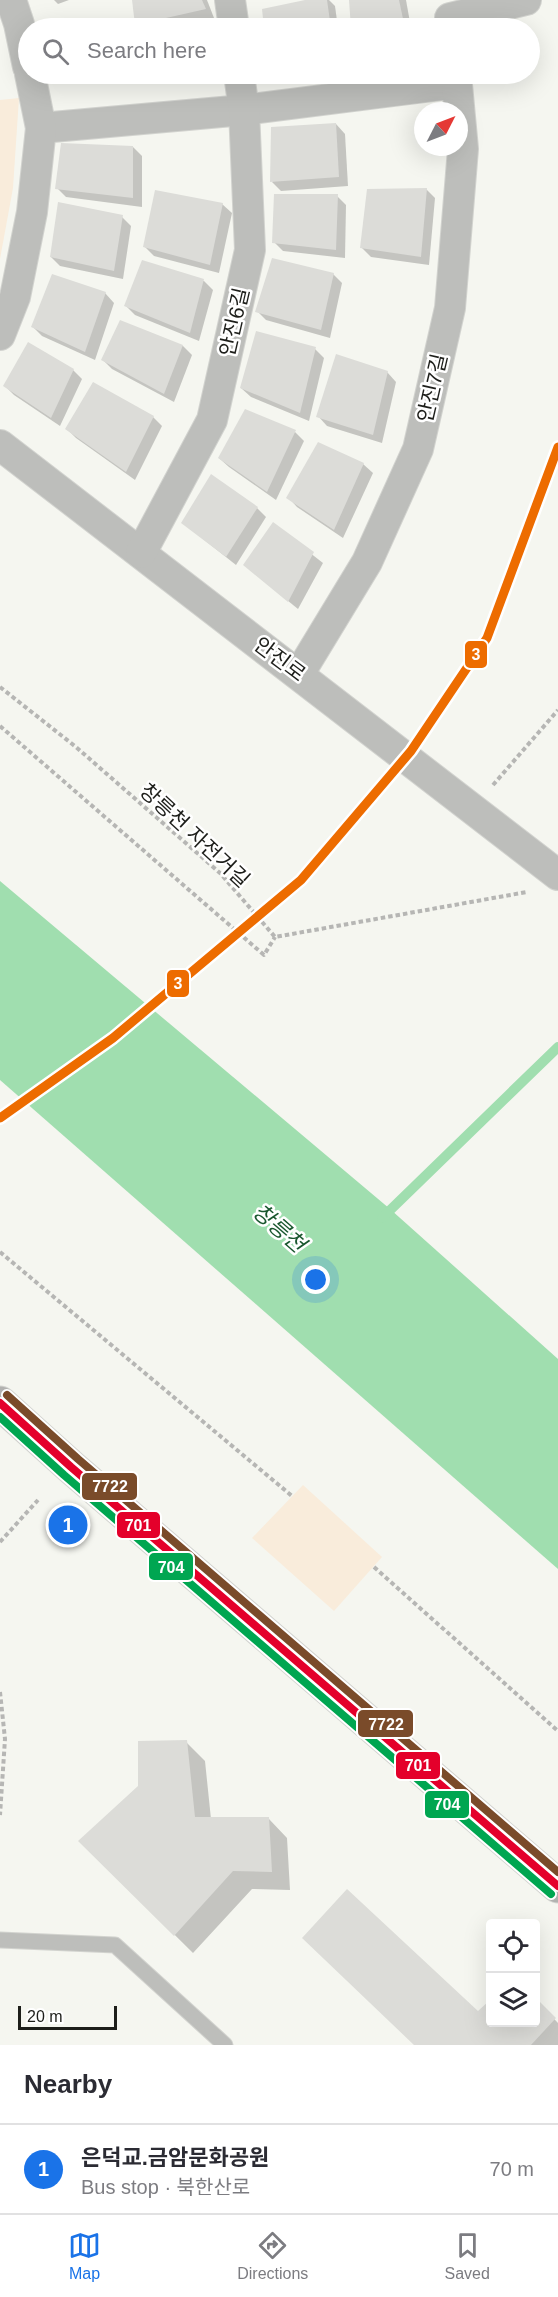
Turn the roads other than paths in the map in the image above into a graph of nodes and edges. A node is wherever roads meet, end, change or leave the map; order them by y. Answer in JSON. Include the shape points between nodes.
{"nodes":[{"id":1,"x":11,"y":0,"type":"edge"},
{"id":2,"x":230,"y":0,"type":"edge"},
{"id":3,"x":526,"y":0,"type":"edge"},
{"id":4,"x":448,"y":16,"type":"edge"},
{"id":5,"x":233,"y":18,"type":"edge"},
{"id":6,"x":18,"y":19,"type":"edge"},
{"id":7,"x":32,"y":84,"type":"edge"},
{"id":8,"x":240,"y":84,"type":"edge"},
{"id":9,"x":417,"y":84,"type":"edge"},
{"id":10,"x":458,"y":84,"type":"edge"},
{"id":11,"x":244,"y":110,"type":"junction"},
{"id":12,"x":41,"y":128,"type":"junction"},
{"id":13,"x":0,"y":335,"type":"edge"},
{"id":14,"x":0,"y":445,"type":"edge"},
{"id":15,"x":141,"y":553,"type":"junction"},
{"id":16,"x":299,"y":674,"type":"junction"},
{"id":17,"x":558,"y":874,"type":"edge"},
{"id":18,"x":0,"y":1403,"type":"edge"},
{"id":19,"x":558,"y":1887,"type":"edge"},
{"id":20,"x":0,"y":1940,"type":"edge"},
{"id":21,"x":225,"y":2045,"type":"edge"}],
"edges":[{"from":1,"to":6,"type":"street"},
{"from":2,"to":5,"type":"street"},
{"from":3,"to":4,"type":"street"},
{"from":7,"to":12,"type":"street"},
{"from":8,"to":11,"type":"street","name":"안진6길"},
{"from":9,"to":11,"type":"street"},
{"from":10,"to":16,"type":"street","name":"안진7길","via":[[463,149],[450,308],[418,449],[367,562]]},
{"from":11,"to":12,"type":"street"},
{"from":11,"to":15,"type":"street","name":"안진6길","via":[[250,250],[212,420]]},
{"from":12,"to":13,"type":"street","via":[[30,223],[15,297]]},
{"from":14,"to":15,"type":"street","name":"안진로"},
{"from":15,"to":16,"type":"street","name":"안진로"},
{"from":16,"to":17,"type":"street","name":"안진로"},
{"from":18,"to":19,"type":"main road"},
{"from":20,"to":21,"type":"lane","via":[[115,1945]]}]}
